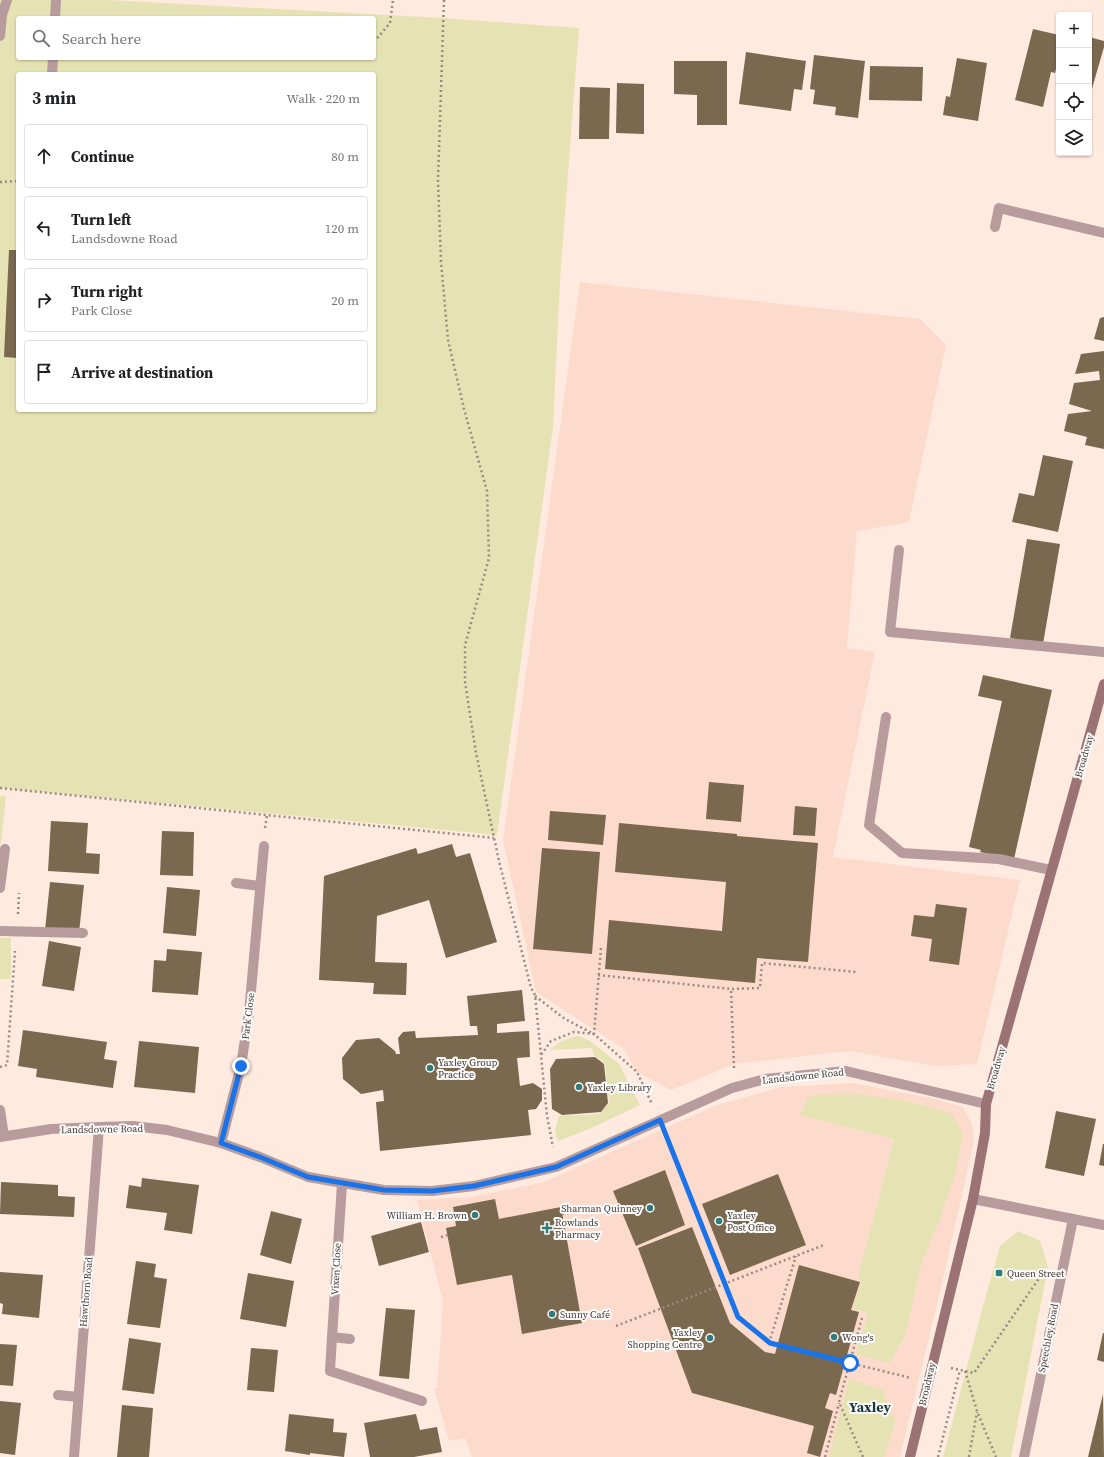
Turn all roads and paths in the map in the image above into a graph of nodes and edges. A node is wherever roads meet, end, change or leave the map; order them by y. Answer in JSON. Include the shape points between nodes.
{"nodes":[{"id":1,"x":7,"y":0,"type":"edge"},
{"id":2,"x":56,"y":0,"type":"edge"},
{"id":3,"x":393,"y":0,"type":"edge"},
{"id":4,"x":444,"y":0,"type":"edge"},
{"id":5,"x":55,"y":16,"type":"edge"},
{"id":6,"x":0,"y":36,"type":"edge"},
{"id":7,"x":376,"y":40,"type":"edge"},
{"id":8,"x":53,"y":60,"type":"edge"},
{"id":9,"x":52,"y":72,"type":"edge"},
{"id":10,"x":16,"y":181,"type":"edge"},
{"id":11,"x":0,"y":182,"type":"edge"},
{"id":12,"x":995,"y":227,"type":"dead end"},
{"id":13,"x":1104,"y":233,"type":"edge"},
{"id":14,"x":899,"y":550,"type":"dead end"},
{"id":15,"x":1104,"y":652,"type":"edge"},
{"id":16,"x":1104,"y":684,"type":"edge"},
{"id":17,"x":886,"y":717,"type":"dead end"},
{"id":18,"x":0,"y":788,"type":"edge"},
{"id":19,"x":494,"y":838,"type":"junction"},
{"id":20,"x":264,"y":846,"type":"dead end"},
{"id":21,"x":5,"y":849,"type":"dead end"},
{"id":22,"x":1052,"y":870,"type":"junction"},
{"id":23,"x":236,"y":883,"type":"dead end"},
{"id":24,"x":260,"y":886,"type":"junction"},
{"id":25,"x":0,"y":888,"type":"edge"},
{"id":26,"x":0,"y":931,"type":"edge"},
{"id":27,"x":83,"y":933,"type":"dead end"},
{"id":28,"x":601,"y":948,"type":"dead end"},
{"id":29,"x":856,"y":972,"type":"dead end"},
{"id":30,"x":598,"y":975,"type":"junction"},
{"id":31,"x":731,"y":989,"type":"junction"},
{"id":32,"x":535,"y":995,"type":"junction"},
{"id":33,"x":594,"y":1034,"type":"junction"},
{"id":34,"x":541,"y":1055,"type":"junction"},
{"id":35,"x":732,"y":1088,"type":"junction"},
{"id":36,"x":986,"y":1104,"type":"junction"},
{"id":37,"x":0,"y":1110,"type":"edge"},
{"id":38,"x":660,"y":1120,"type":"junction"},
{"id":39,"x":99,"y":1127,"type":"junction"},
{"id":40,"x":2,"y":1137,"type":"edge"},
{"id":41,"x":221,"y":1143,"type":"junction"},
{"id":42,"x":556,"y":1167,"type":"junction"},
{"id":43,"x":342,"y":1184,"type":"junction"},
{"id":44,"x":973,"y":1199,"type":"junction"},
{"id":45,"x":574,"y":1212,"type":"dead end"},
{"id":46,"x":562,"y":1214,"type":"dead end"},
{"id":47,"x":1073,"y":1219,"type":"junction"},
{"id":48,"x":1104,"y":1225,"type":"edge"},
{"id":49,"x":448,"y":1236,"type":"dead end"},
{"id":50,"x":441,"y":1237,"type":"dead end"},
{"id":51,"x":824,"y":1245,"type":"dead end"},
{"id":52,"x":796,"y":1256,"type":"junction"},
{"id":53,"x":1064,"y":1257,"type":"junction"},
{"id":54,"x":725,"y":1284,"type":"junction"},
{"id":55,"x":862,"y":1318,"type":"dead end"},
{"id":56,"x":616,"y":1326,"type":"dead end"},
{"id":57,"x":332,"y":1337,"type":"junction"},
{"id":58,"x":350,"y":1339,"type":"dead end"},
{"id":59,"x":770,"y":1343,"type":"junction"},
{"id":60,"x":850,"y":1363,"type":"junction"},
{"id":61,"x":932,"y":1364,"type":"junction"},
{"id":62,"x":960,"y":1370,"type":"junction"},
{"id":63,"x":964,"y":1371,"type":"junction"},
{"id":64,"x":928,"y":1383,"type":"junction"},
{"id":65,"x":58,"y":1395,"type":"dead end"},
{"id":66,"x":78,"y":1397,"type":"junction"},
{"id":67,"x":422,"y":1401,"type":"dead end"},
{"id":68,"x":839,"y":1402,"type":"junction"},
{"id":69,"x":977,"y":1411,"type":"junction"},
{"id":70,"x":74,"y":1457,"type":"edge"},
{"id":71,"x":825,"y":1457,"type":"edge"},
{"id":72,"x":863,"y":1457,"type":"edge"},
{"id":73,"x":910,"y":1457,"type":"edge"},
{"id":74,"x":938,"y":1457,"type":"edge"},
{"id":75,"x":969,"y":1457,"type":"edge"},
{"id":76,"x":996,"y":1457,"type":"edge"},
{"id":77,"x":1024,"y":1457,"type":"edge"}],
"edges":[{"from":1,"to":6,"type":"street","via":[[2,15]]},
{"from":2,"to":5,"type":"street"},
{"from":3,"to":7,"type":"path","via":[[390,23]]},
{"from":4,"to":19,"type":"path","via":[[438,180],[442,278],[448,340],[487,491],[489,558],[465,645],[465,682],[476,753]]},
{"from":8,"to":9,"type":"street"},
{"from":10,"to":11,"type":"path"},
{"from":12,"to":13,"type":"street","via":[[999,208]]},
{"from":14,"to":15,"type":"street","via":[[890,632]]},
{"from":16,"to":22,"type":"main road","name":"Broadway"},
{"from":17,"to":22,"type":"street","via":[[869,825],[902,853],[999,859]]},
{"from":18,"to":19,"type":"path"},
{"from":19,"to":32,"type":"path","via":[[529,980]]},
{"from":20,"to":24,"type":"street","name":"Park Close"},
{"from":21,"to":25,"type":"street"},
{"from":22,"to":36,"type":"main road","name":"Broadway"},
{"from":23,"to":24,"type":"street"},
{"from":24,"to":41,"type":"street","name":"Park Close","via":[[250,1013],[241,1066]]},
{"from":26,"to":27,"type":"street"},
{"from":28,"to":30,"type":"path"},
{"from":29,"to":31,"type":"path","via":[[762,963],[760,988]]},
{"from":30,"to":31,"type":"path"},
{"from":30,"to":33,"type":"path"},
{"from":31,"to":35,"type":"path","via":[[735,1064]]},
{"from":32,"to":33,"type":"path","via":[[565,1020]]},
{"from":32,"to":34,"type":"path"},
{"from":33,"to":34,"type":"path","via":[[574,1032],[551,1041]]},
{"from":33,"to":38,"type":"path","via":[[637,1072]]},
{"from":34,"to":42,"type":"path","via":[[547,1116]]},
{"from":35,"to":36,"type":"street","name":"Landsdowne Road","via":[[765,1079],[846,1071]]},
{"from":35,"to":38,"type":"street","name":"Landsdowne Road"},
{"from":36,"to":44,"type":"main road","name":"Broadway","via":[[985,1133]]},
{"from":37,"to":40,"type":"street"},
{"from":38,"to":42,"type":"street","name":"Landsdowne Road"},
{"from":38,"to":54,"type":"path"},
{"from":39,"to":40,"type":"street","name":"Landsdowne Road","via":[[51,1129]]},
{"from":39,"to":41,"type":"street","name":"Landsdowne Road","via":[[133,1126],[167,1130]]},
{"from":39,"to":66,"type":"street","name":"Hawthorn Road"},
{"from":41,"to":43,"type":"street","name":"Landsdowne Road","via":[[308,1177]]},
{"from":42,"to":43,"type":"street","name":"Landsdowne Road","via":[[474,1186],[432,1191],[384,1190]]},
{"from":43,"to":57,"type":"street","name":"Vixen Close"},
{"from":44,"to":47,"type":"street"},
{"from":44,"to":61,"type":"main road","name":"Broadway"},
{"from":45,"to":46,"type":"path"},
{"from":47,"to":48,"type":"street"},
{"from":47,"to":53,"type":"street","name":"Speechley Road"},
{"from":49,"to":50,"type":"path"},
{"from":51,"to":52,"type":"path"},
{"from":52,"to":54,"type":"path"},
{"from":52,"to":59,"type":"path"},
{"from":53,"to":63,"type":"path","via":[[1043,1271],[974,1373]]},
{"from":53,"to":77,"type":"street","name":"Speechley Road"},
{"from":54,"to":56,"type":"path"},
{"from":54,"to":59,"type":"path","via":[[738,1317]]},
{"from":55,"to":60,"type":"path"},
{"from":57,"to":58,"type":"street"},
{"from":57,"to":67,"type":"street","name":"Vixen Close","via":[[330,1371]]},
{"from":59,"to":60,"type":"path"},
{"from":60,"to":64,"type":"path"},
{"from":60,"to":68,"type":"path"},
{"from":61,"to":62,"type":"path"},
{"from":61,"to":64,"type":"main road","name":"Broadway"},
{"from":62,"to":63,"type":"path"},
{"from":62,"to":74,"type":"path"},
{"from":63,"to":69,"type":"path"},
{"from":64,"to":73,"type":"main road","name":"Broadway"},
{"from":65,"to":66,"type":"street"},
{"from":66,"to":70,"type":"street","name":"Hawthorn Road"},
{"from":68,"to":71,"type":"path"},
{"from":68,"to":72,"type":"path"},
{"from":69,"to":75,"type":"path"},
{"from":69,"to":76,"type":"path"}]}
